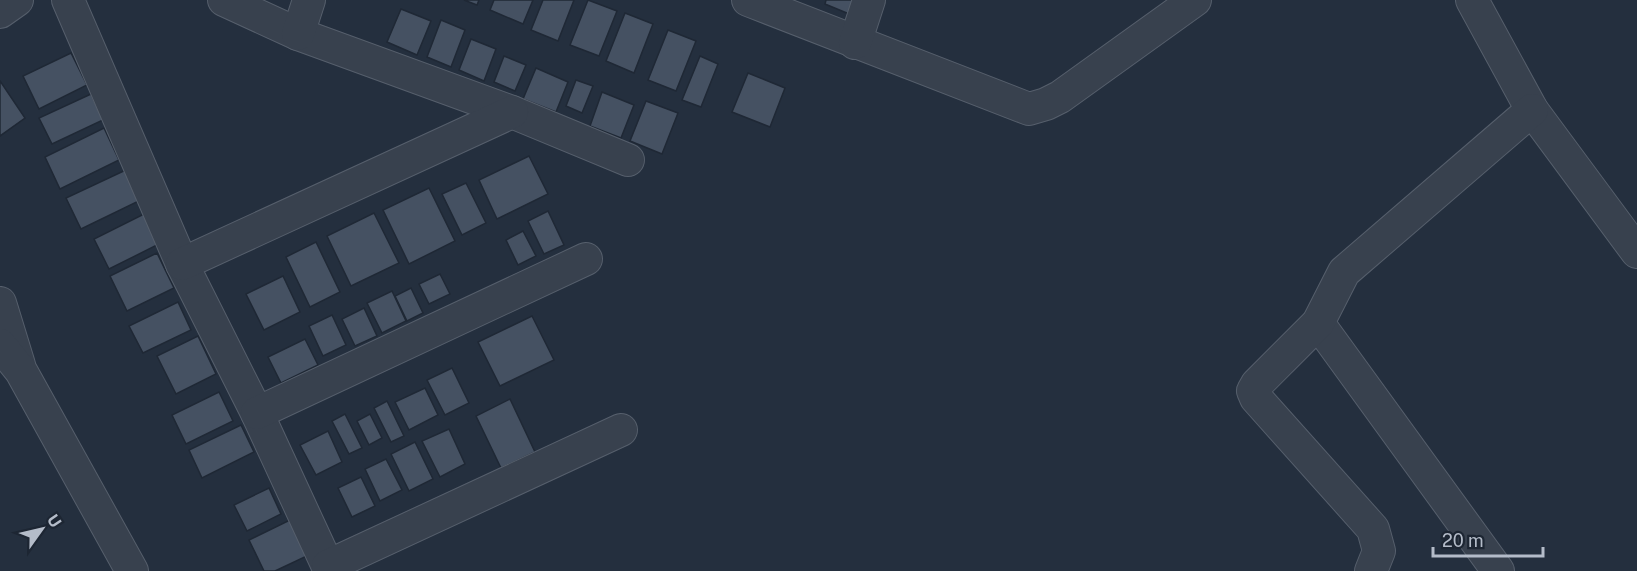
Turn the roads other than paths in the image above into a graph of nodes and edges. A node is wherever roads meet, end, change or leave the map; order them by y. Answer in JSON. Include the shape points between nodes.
{"nodes":[{"id":1,"x":17,"y":0,"type":"edge"},
{"id":2,"x":68,"y":0,"type":"edge"},
{"id":3,"x":224,"y":0,"type":"edge"},
{"id":4,"x":309,"y":0,"type":"edge"},
{"id":5,"x":748,"y":0,"type":"edge"},
{"id":6,"x":869,"y":0,"type":"edge"},
{"id":7,"x":1195,"y":0,"type":"edge"},
{"id":8,"x":1472,"y":0,"type":"edge"},
{"id":9,"x":0,"y":12,"type":"edge"},
{"id":10,"x":298,"y":34,"type":"junction"},
{"id":11,"x":855,"y":43,"type":"junction"},
{"id":12,"x":1532,"y":110,"type":"junction"},
{"id":13,"x":512,"y":112,"type":"junction"},
{"id":14,"x":628,"y":160,"type":"dead end"},
{"id":15,"x":1637,"y":252,"type":"edge"},
{"id":16,"x":586,"y":259,"type":"dead end"},
{"id":17,"x":182,"y":264,"type":"junction"},
{"id":18,"x":0,"y":303,"type":"edge"},
{"id":19,"x":1318,"y":323,"type":"junction"},
{"id":20,"x":0,"y":345,"type":"edge"},
{"id":21,"x":21,"y":371,"type":"junction"},
{"id":22,"x":257,"y":413,"type":"junction"},
{"id":23,"x":621,"y":430,"type":"dead end"},
{"id":24,"x":329,"y":569,"type":"edge"},
{"id":25,"x":132,"y":571,"type":"edge"},
{"id":26,"x":1371,"y":571,"type":"edge"},
{"id":27,"x":1498,"y":571,"type":"edge"}],
"edges":[{"from":1,"to":9,"type":"street"},
{"from":2,"to":17,"type":"street"},
{"from":3,"to":10,"type":"street"},
{"from":4,"to":10,"type":"street"},
{"from":5,"to":11,"type":"street"},
{"from":6,"to":11,"type":"street"},
{"from":7,"to":11,"type":"street","via":[[1060,97],[1029,109]]},
{"from":8,"to":12,"type":"street"},
{"from":10,"to":13,"type":"street"},
{"from":12,"to":15,"type":"street"},
{"from":12,"to":19,"type":"street","via":[[1344,272]]},
{"from":13,"to":14,"type":"street"},
{"from":13,"to":17,"type":"street"},
{"from":16,"to":22,"type":"street"},
{"from":17,"to":22,"type":"street"},
{"from":18,"to":21,"type":"street"},
{"from":19,"to":26,"type":"street","via":[[1253,391],[1373,529],[1379,551]]},
{"from":19,"to":27,"type":"street"},
{"from":20,"to":21,"type":"street"},
{"from":21,"to":25,"type":"street"},
{"from":22,"to":24,"type":"street"},
{"from":23,"to":24,"type":"street"}]}
